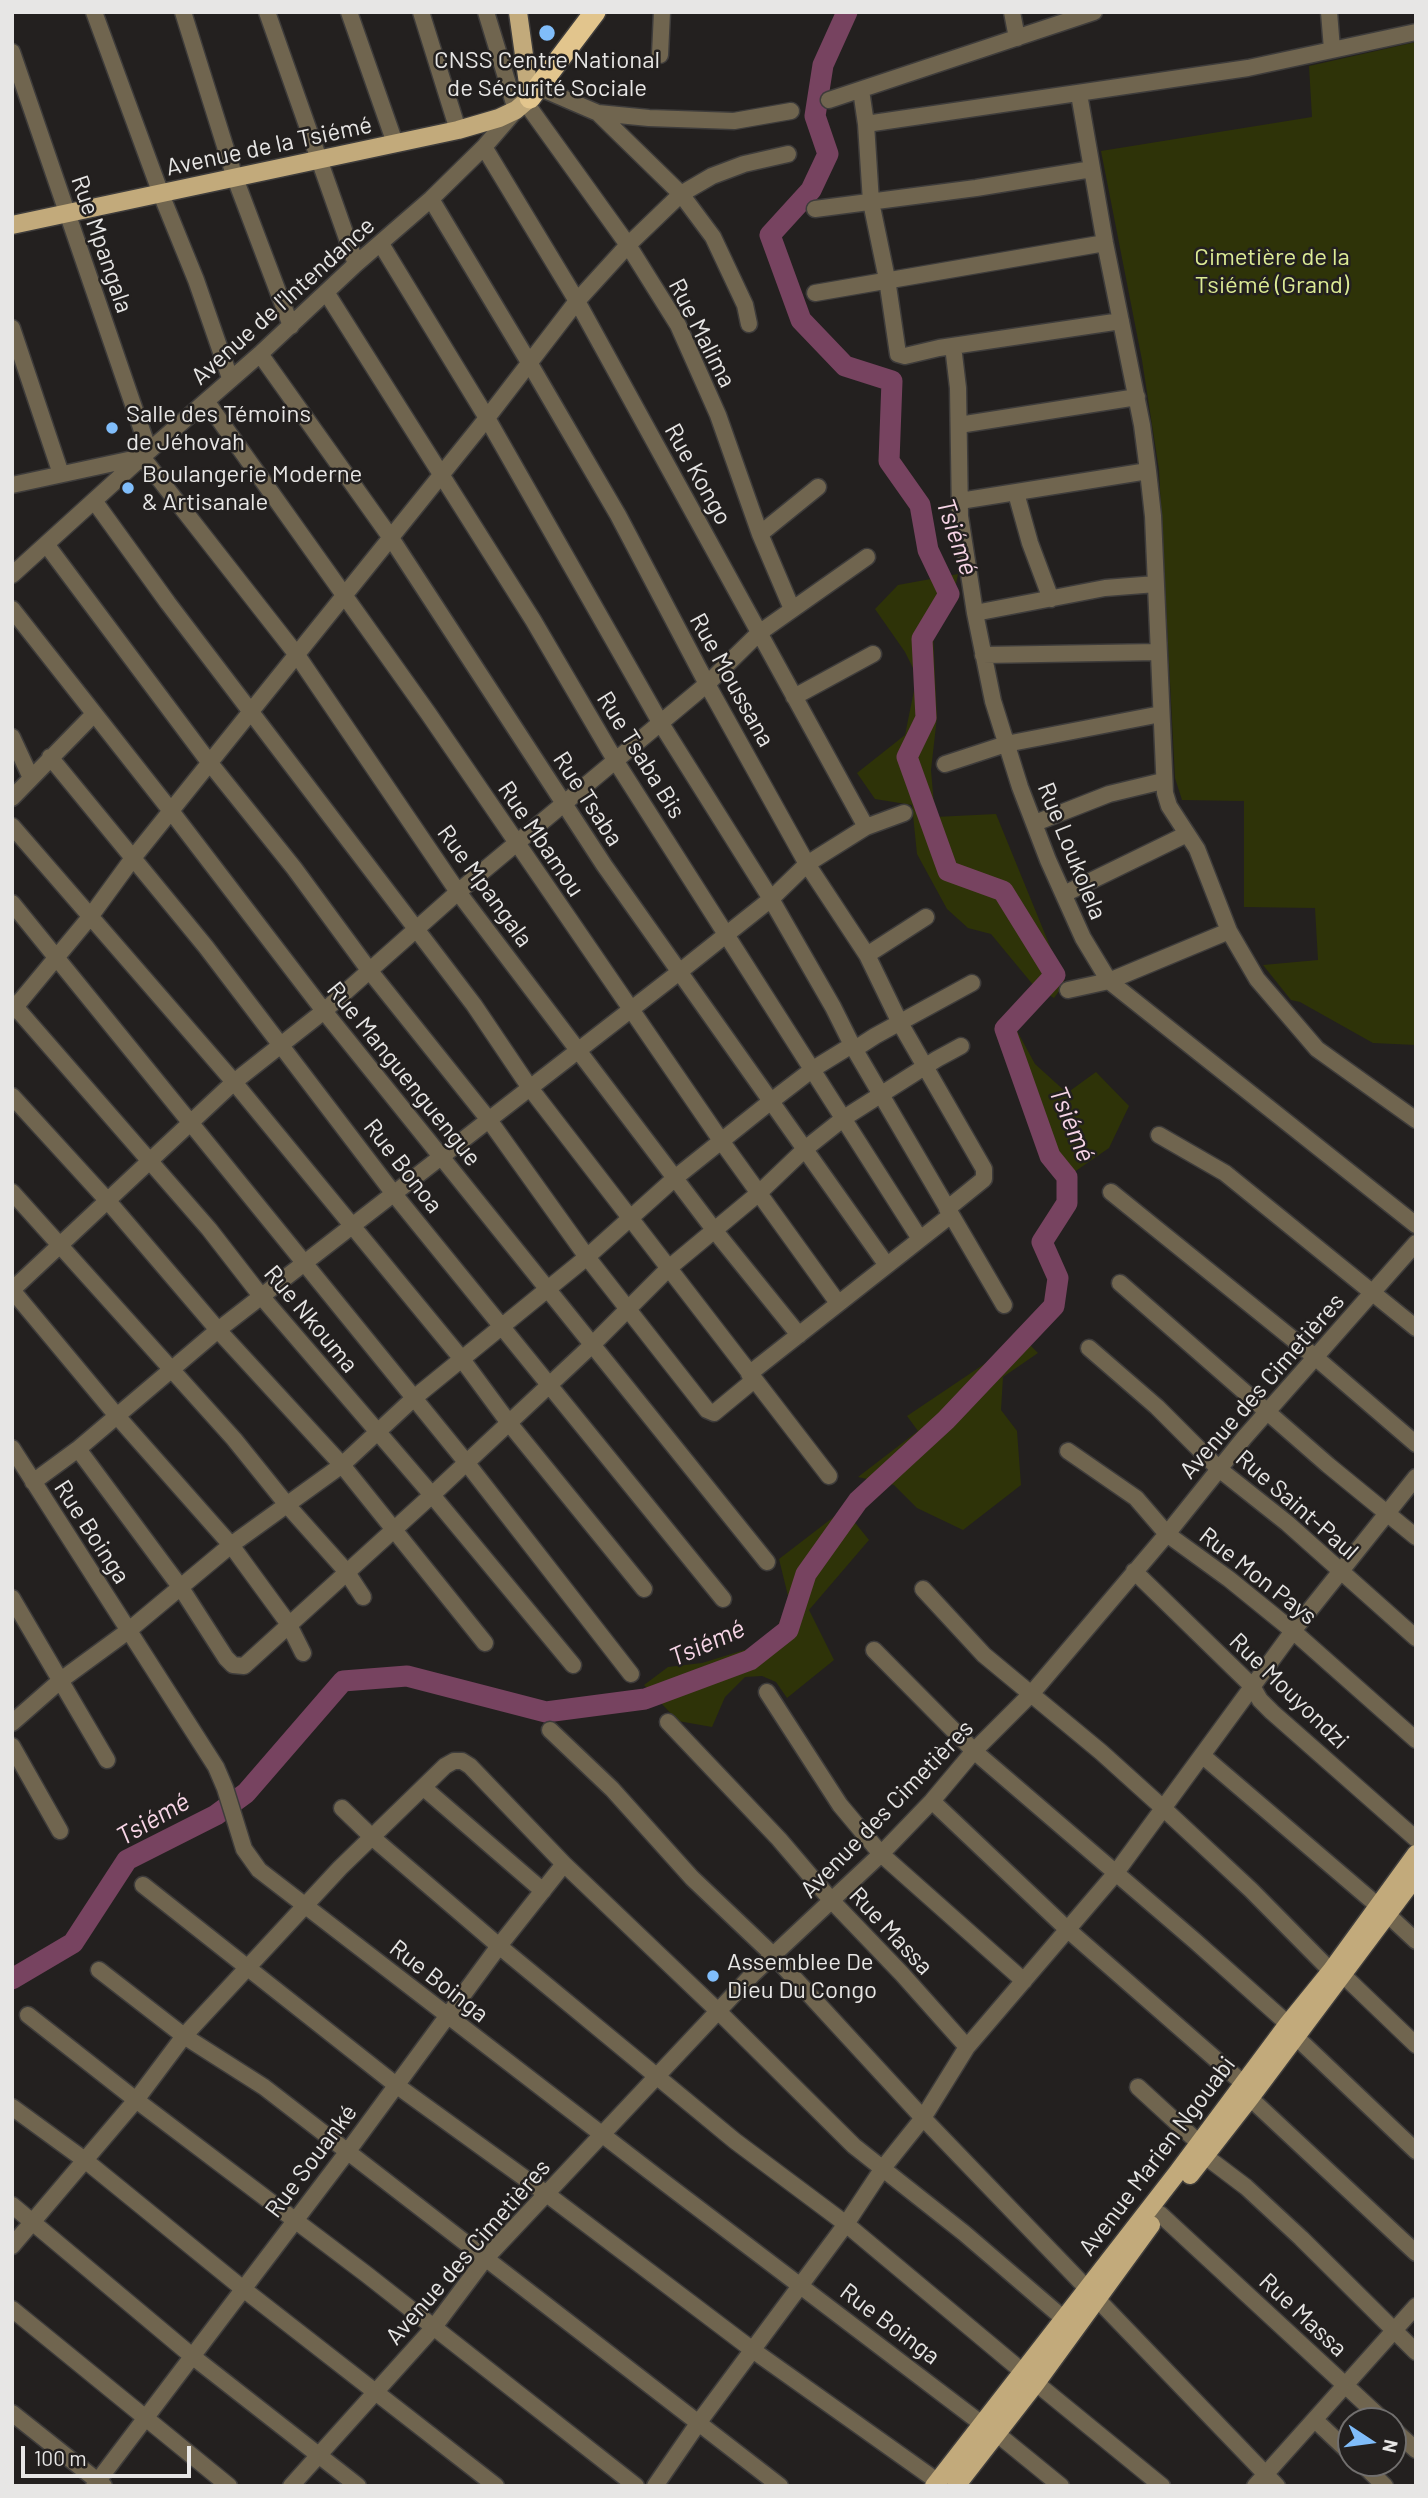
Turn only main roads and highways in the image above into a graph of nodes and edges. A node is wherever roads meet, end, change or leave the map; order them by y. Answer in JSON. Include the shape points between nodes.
{"nodes":[{"id":1,"x":518,"y":12,"type":"edge"},
{"id":2,"x":595,"y":12,"type":"edge"},
{"id":3,"x":528,"y":100,"type":"junction"},
{"id":4,"x":12,"y":225,"type":"edge"},
{"id":5,"x":1416,"y":1854,"type":"edge"},
{"id":6,"x":1416,"y":1876,"type":"edge"},
{"id":7,"x":1382,"y":1910,"type":"junction"},
{"id":8,"x":1202,"y":2149,"type":"junction"},
{"id":9,"x":1093,"y":2293,"type":"junction"},
{"id":10,"x":1030,"y":2377,"type":"junction"},
{"id":11,"x":989,"y":2429,"type":"junction"},
{"id":12,"x":936,"y":2483,"type":"edge"},
{"id":13,"x":957,"y":2486,"type":"edge"}],
"edges":[{"from":1,"to":3,"type":"main road"},
{"from":2,"to":3,"type":"highway"},
{"from":3,"to":4,"type":"main road","name":"Avenue de la Tsiémé","via":[[499,118],[458,130]]},
{"from":5,"to":7,"type":"main road","name":"Avenue Marien Ngouabi"},
{"from":6,"to":7,"type":"main road"},
{"from":7,"to":8,"type":"main road","name":"Avenue Marien Ngouabi"},
{"from":8,"to":9,"type":"main road","name":"Avenue Marien Ngouabi"},
{"from":8,"to":9,"type":"main road","via":[[1160,2214]]},
{"from":9,"to":10,"type":"main road"},
{"from":9,"to":10,"type":"main road","name":"Avenue Marien Ngouabi","via":[[1064,2319]]},
{"from":10,"to":11,"type":"main road","name":"Avenue Marien Ngouabi"},
{"from":11,"to":12,"type":"main road","name":"Avenue Marien Ngouabi"},
{"from":11,"to":13,"type":"main road"}]}
